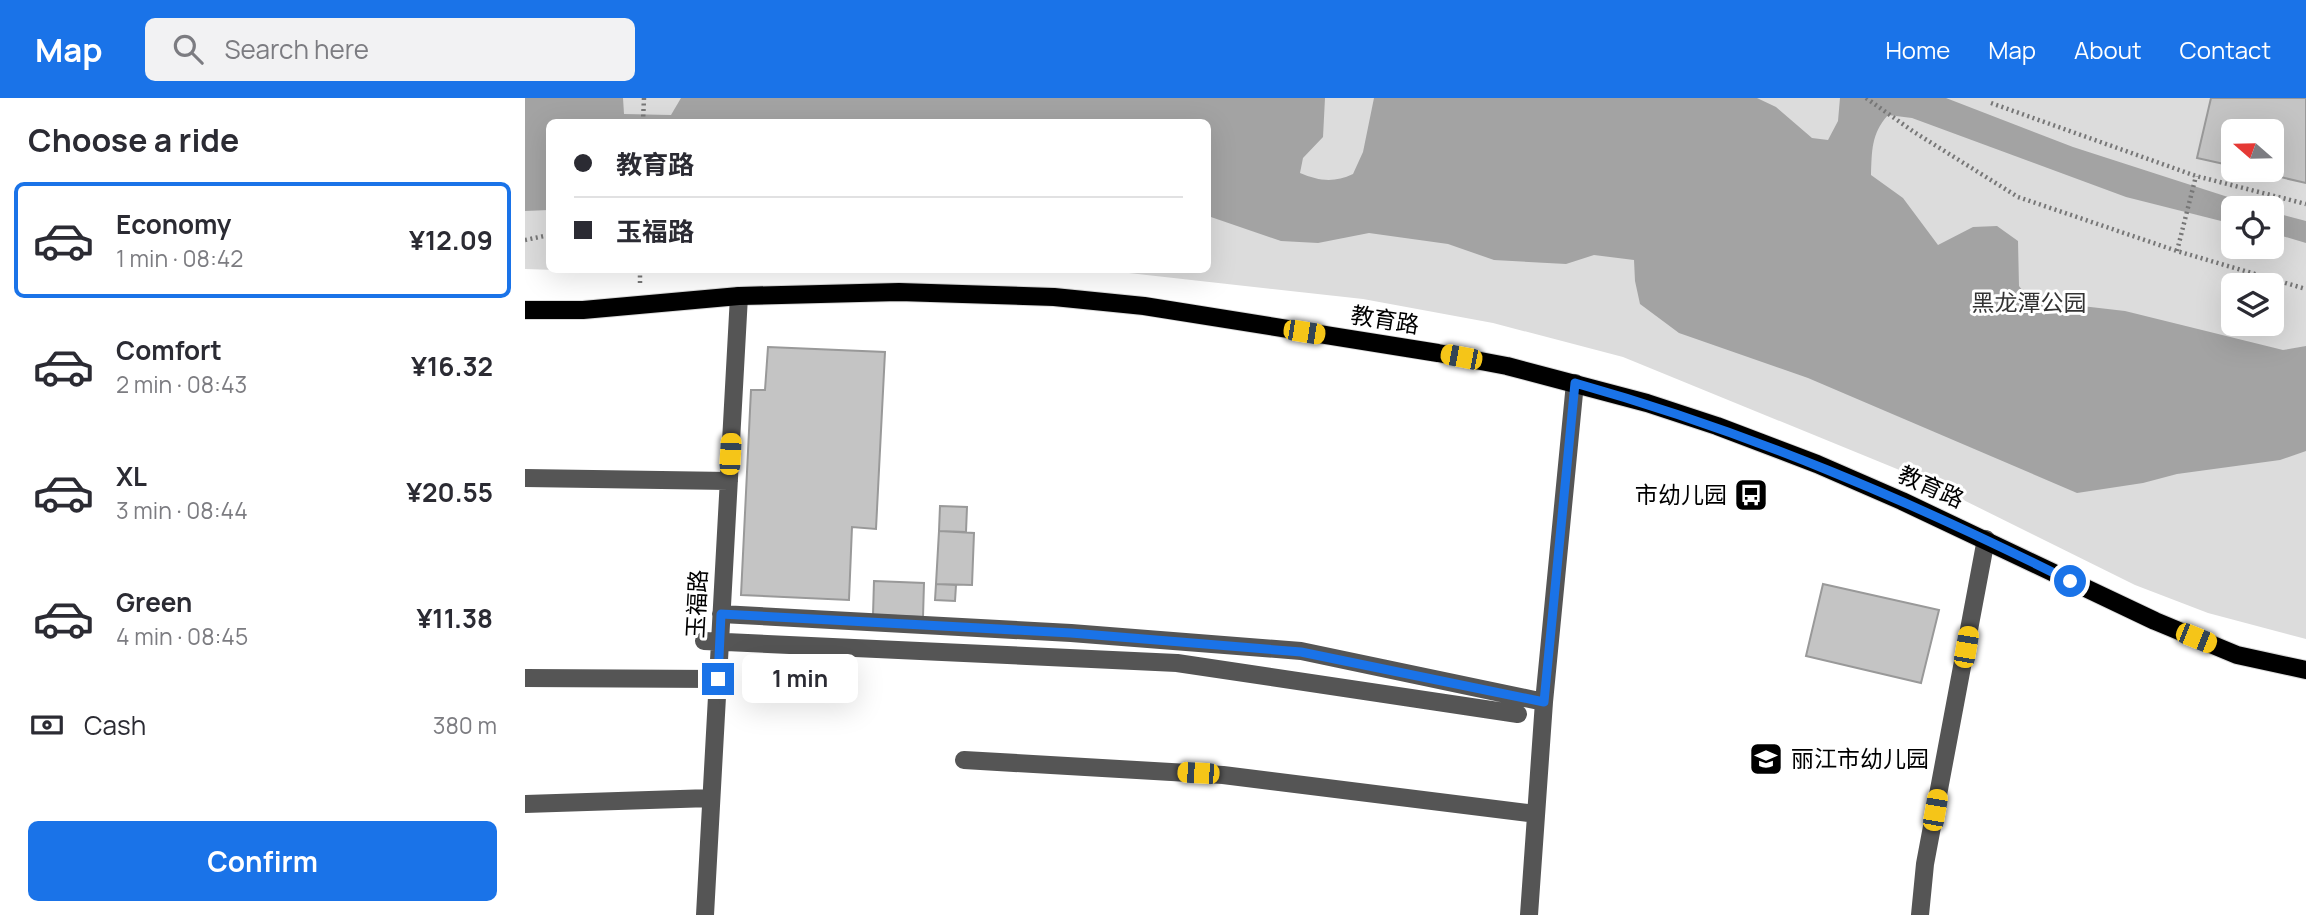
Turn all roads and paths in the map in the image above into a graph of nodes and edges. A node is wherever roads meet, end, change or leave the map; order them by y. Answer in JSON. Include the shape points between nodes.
{"nodes":[{"id":1,"x":644,"y":98,"type":"edge"},
{"id":2,"x":1866,"y":98,"type":"edge"},
{"id":3,"x":1991,"y":103,"type":"dead end"},
{"id":4,"x":643,"y":119,"type":"edge"},
{"id":5,"x":2196,"y":176,"type":"junction"},
{"id":6,"x":2306,"y":204,"type":"edge"},
{"id":7,"x":546,"y":236,"type":"edge"},
{"id":8,"x":525,"y":240,"type":"edge"},
{"id":9,"x":2177,"y":251,"type":"junction"},
{"id":10,"x":2306,"y":289,"type":"edge"},
{"id":11,"x":739,"y":296,"type":"junction"},
{"id":12,"x":525,"y":310,"type":"edge"},
{"id":13,"x":1575,"y":383,"type":"junction"},
{"id":14,"x":525,"y":478,"type":"edge"},
{"id":15,"x":729,"y":481,"type":"junction"},
{"id":16,"x":1986,"y":539,"type":"junction"},
{"id":17,"x":721,"y":614,"type":"junction"},
{"id":18,"x":704,"y":641,"type":"dead end"},
{"id":19,"x":2306,"y":670,"type":"edge"},
{"id":20,"x":525,"y":678,"type":"edge"},
{"id":21,"x":718,"y":679,"type":"junction"},
{"id":22,"x":1544,"y":702,"type":"junction"},
{"id":23,"x":1518,"y":714,"type":"dead end"},
{"id":24,"x":964,"y":760,"type":"dead end"},
{"id":25,"x":711,"y":798,"type":"junction"},
{"id":26,"x":525,"y":804,"type":"edge"},
{"id":27,"x":1536,"y":814,"type":"junction"},
{"id":28,"x":705,"y":915,"type":"edge"},
{"id":29,"x":1529,"y":915,"type":"edge"},
{"id":30,"x":1920,"y":915,"type":"edge"}],
"edges":[{"from":1,"to":4,"type":"path"},
{"from":2,"to":9,"type":"path","via":[[2018,197]]},
{"from":3,"to":5,"type":"path"},
{"from":5,"to":6,"type":"path"},
{"from":5,"to":9,"type":"path"},
{"from":7,"to":8,"type":"path"},
{"from":9,"to":10,"type":"path"},
{"from":11,"to":12,"type":"main road","name":"教育路","via":[[583,310]]},
{"from":11,"to":13,"type":"main road","name":"教育路","via":[[977,293],[1145,306],[1438,353]]},
{"from":11,"to":15,"type":"street","name":"玉福路"},
{"from":13,"to":16,"type":"main road","name":"教育路","via":[[1717,426],[1817,464]]},
{"from":13,"to":22,"type":"street"},
{"from":14,"to":15,"type":"street"},
{"from":15,"to":17,"type":"street","name":"玉福路"},
{"from":16,"to":19,"type":"main road","name":"教育路","via":[[2155,621],[2237,655]]},
{"from":16,"to":30,"type":"street","via":[[1925,864]]},
{"from":17,"to":21,"type":"street","name":"玉福路"},
{"from":17,"to":22,"type":"street","via":[[1057,632],[1301,652]]},
{"from":18,"to":23,"type":"street","via":[[1177,663]]},
{"from":20,"to":21,"type":"street"},
{"from":21,"to":25,"type":"street","name":"玉福路"},
{"from":22,"to":27,"type":"street"},
{"from":24,"to":27,"type":"street","via":[[1223,775]]},
{"from":25,"to":26,"type":"street"},
{"from":25,"to":28,"type":"street","name":"玉福路"},
{"from":27,"to":29,"type":"street"}]}
